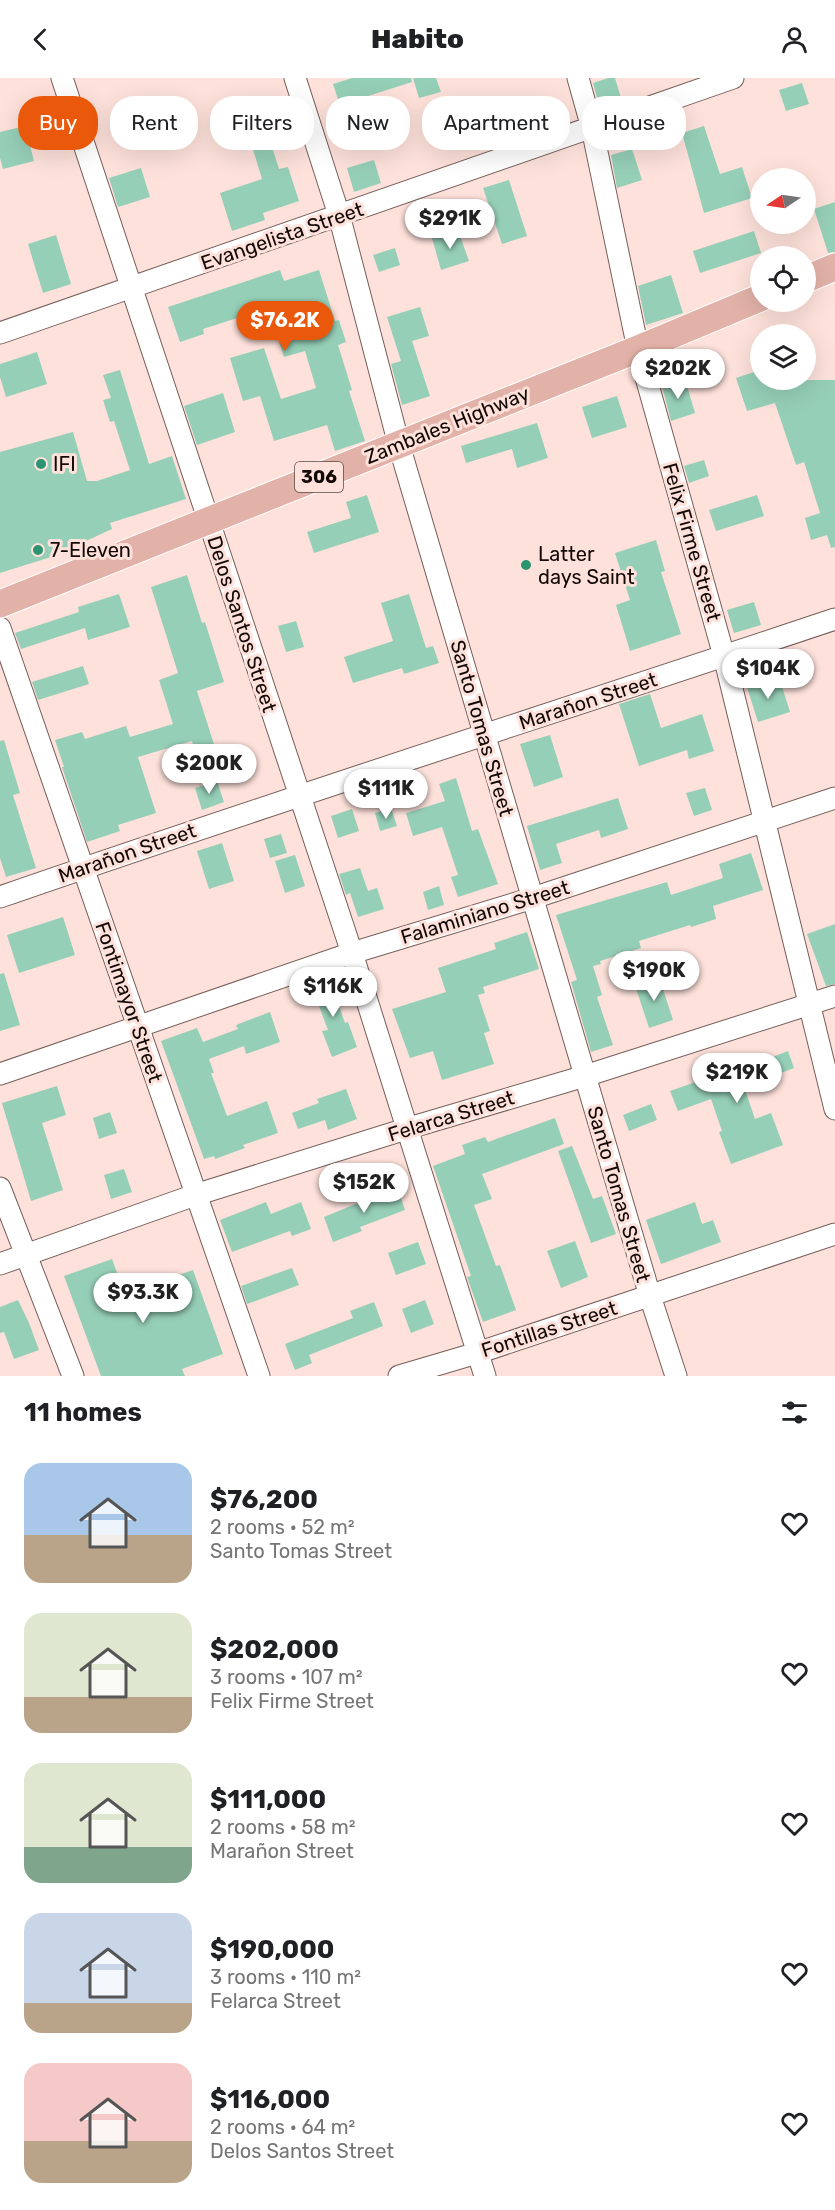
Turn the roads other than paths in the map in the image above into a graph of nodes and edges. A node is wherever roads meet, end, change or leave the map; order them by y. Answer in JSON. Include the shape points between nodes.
{"nodes":[{"id":1,"x":62,"y":78,"type":"edge"},
{"id":2,"x":295,"y":78,"type":"edge"},
{"id":3,"x":578,"y":78,"type":"edge"},
{"id":4,"x":733,"y":78,"type":"edge"},
{"id":5,"x":583,"y":96,"type":"edge"},
{"id":6,"x":682,"y":96,"type":"edge"},
{"id":7,"x":582,"y":131,"type":"edge"},
{"id":8,"x":597,"y":150,"type":"edge"},
{"id":9,"x":339,"y":215,"type":"junction"},
{"id":10,"x":835,"y":267,"type":"edge"},
{"id":11,"x":816,"y":275,"type":"edge"},
{"id":12,"x":131,"y":288,"type":"junction"},
{"id":13,"x":750,"y":302,"type":"edge"},
{"id":14,"x":0,"y":333,"type":"edge"},
{"id":15,"x":638,"y":349,"type":"junction"},
{"id":16,"x":399,"y":445,"type":"junction"},
{"id":17,"x":208,"y":521,"type":"junction"},
{"id":18,"x":0,"y":604,"type":"edge"},
{"id":19,"x":835,"y":618,"type":"edge"},
{"id":20,"x":0,"y":628,"type":"edge"},
{"id":21,"x":724,"y":656,"type":"junction"},
{"id":22,"x":485,"y":736,"type":"junction"},
{"id":23,"x":299,"y":795,"type":"junction"},
{"id":24,"x":835,"y":798,"type":"edge"},
{"id":25,"x":765,"y":821,"type":"junction"},
{"id":26,"x":84,"y":868,"type":"junction"},
{"id":27,"x":0,"y":897,"type":"edge"},
{"id":28,"x":533,"y":898,"type":"junction"},
{"id":29,"x":352,"y":953,"type":"junction"},
{"id":30,"x":835,"y":996,"type":"edge"},
{"id":31,"x":809,"y":1004,"type":"junction"},
{"id":32,"x":138,"y":1028,"type":"junction"},
{"id":33,"x":0,"y":1074,"type":"edge"},
{"id":34,"x":585,"y":1076,"type":"junction"},
{"id":35,"x":835,"y":1109,"type":"edge"},
{"id":36,"x":409,"y":1128,"type":"junction"},
{"id":37,"x":0,"y":1188,"type":"edge"},
{"id":38,"x":195,"y":1195,"type":"junction"},
{"id":39,"x":835,"y":1234,"type":"edge"},
{"id":40,"x":27,"y":1255,"type":"junction"},
{"id":41,"x":0,"y":1264,"type":"edge"},
{"id":42,"x":650,"y":1296,"type":"junction"},
{"id":43,"x":477,"y":1353,"type":"junction"},
{"id":44,"x":73,"y":1376,"type":"edge"},
{"id":45,"x":259,"y":1376,"type":"edge"},
{"id":46,"x":399,"y":1376,"type":"edge"},
{"id":47,"x":485,"y":1376,"type":"edge"},
{"id":48,"x":676,"y":1376,"type":"edge"}],
"edges":[{"from":1,"to":12,"type":"street","name":"Delos Santos Street"},
{"from":2,"to":9,"type":"street","name":"Santo Tomas Street"},
{"from":3,"to":5,"type":"street","name":"Felix Firme Street"},
{"from":4,"to":6,"type":"street","name":"Evangelista Street"},
{"from":7,"to":9,"type":"street","name":"Evangelista Street"},
{"from":8,"to":15,"type":"street","name":"Felix Firme Street"},
{"from":9,"to":12,"type":"street","name":"Evangelista Street"},
{"from":9,"to":16,"type":"street","name":"Santo Tomas Street"},
{"from":10,"to":11,"type":"main road"},
{"from":12,"to":14,"type":"street","name":"Evangelista Street"},
{"from":12,"to":17,"type":"street","name":"Delos Santos Street"},
{"from":13,"to":15,"type":"main road","name":"Zambales Highway","number":"306"},
{"from":15,"to":16,"type":"main road","name":"Zambales Highway","number":"306"},
{"from":15,"to":21,"type":"street","name":"Felix Firme Street"},
{"from":16,"to":17,"type":"main road","name":"Zambales Highway","number":"306"},
{"from":16,"to":22,"type":"street","name":"Santo Tomas Street"},
{"from":17,"to":18,"type":"main road","name":"Zambales Highway","number":"306"},
{"from":17,"to":23,"type":"street","name":"Delos Santos Street"},
{"from":19,"to":21,"type":"street","name":"Marañon Street"},
{"from":20,"to":26,"type":"street","name":"Fontimayor Street"},
{"from":21,"to":22,"type":"street","name":"Marañon Street"},
{"from":21,"to":25,"type":"street","name":"Felix Firme Street"},
{"from":22,"to":23,"type":"street","name":"Marañon Street"},
{"from":22,"to":28,"type":"street","name":"Santo Tomas Street"},
{"from":23,"to":26,"type":"street","name":"Marañon Street"},
{"from":23,"to":29,"type":"street","name":"Delos Santos Street"},
{"from":24,"to":25,"type":"street","name":"Falaminiano Street"},
{"from":25,"to":28,"type":"street","name":"Falaminiano Street"},
{"from":25,"to":31,"type":"street","name":"Felix Firme Street"},
{"from":26,"to":27,"type":"street","name":"Marañon Street"},
{"from":26,"to":32,"type":"street","name":"Fontimayor Street"},
{"from":28,"to":29,"type":"street","name":"Falaminiano Street"},
{"from":28,"to":34,"type":"street","name":"Santo Tomas Street"},
{"from":29,"to":32,"type":"street","name":"Falaminiano Street"},
{"from":29,"to":36,"type":"street","name":"Delos Santos Street"},
{"from":30,"to":31,"type":"street","name":"Felarca Street"},
{"from":31,"to":34,"type":"street","name":"Felarca Street"},
{"from":31,"to":35,"type":"street","name":"Felix Firme Street"},
{"from":32,"to":33,"type":"street","name":"Falaminiano Street"},
{"from":32,"to":38,"type":"street","name":"Fontimayor Street"},
{"from":34,"to":36,"type":"street","name":"Felarca Street"},
{"from":34,"to":42,"type":"street","name":"Santo Tomas Street"},
{"from":36,"to":38,"type":"street","name":"Felarca Street"},
{"from":36,"to":43,"type":"street","name":"Delos Santos Street"},
{"from":37,"to":40,"type":"street"},
{"from":38,"to":40,"type":"street","name":"Felarca Street"},
{"from":38,"to":45,"type":"street","name":"Fontimayor Street"},
{"from":39,"to":42,"type":"street","name":"Fontillas Street"},
{"from":40,"to":41,"type":"street","name":"Felarca Street"},
{"from":40,"to":44,"type":"street"},
{"from":42,"to":43,"type":"street","name":"Fontillas Street"},
{"from":42,"to":48,"type":"street","name":"Santo Tomas Street"},
{"from":43,"to":46,"type":"street","name":"Fontillas Street"},
{"from":43,"to":47,"type":"street","name":"Delos Santos Street"}]}
